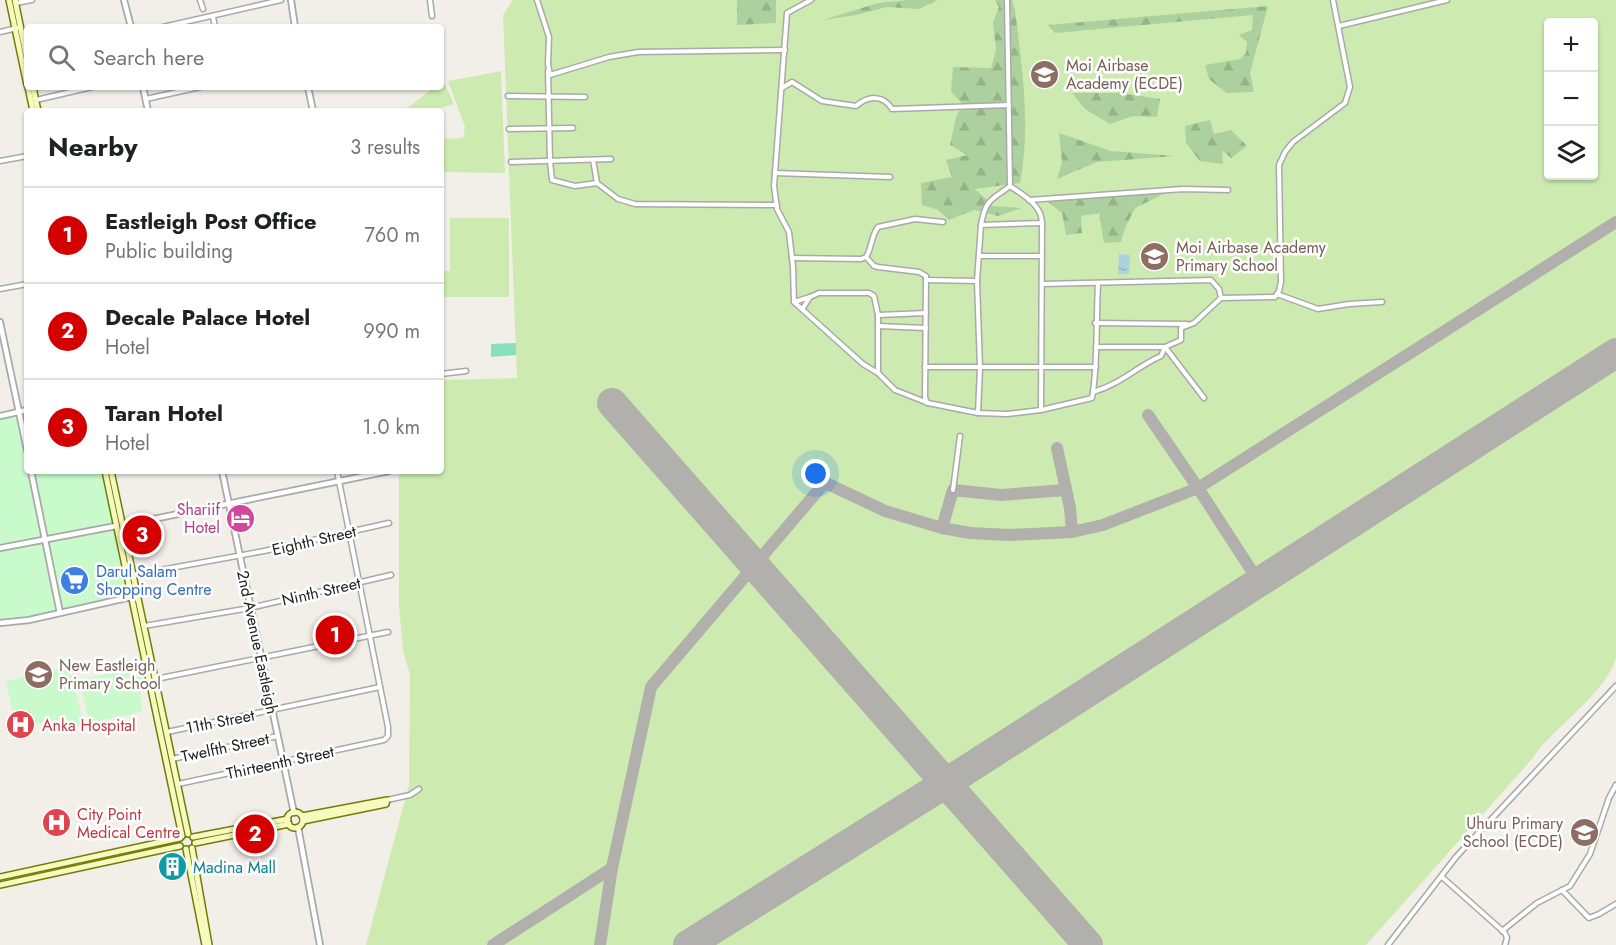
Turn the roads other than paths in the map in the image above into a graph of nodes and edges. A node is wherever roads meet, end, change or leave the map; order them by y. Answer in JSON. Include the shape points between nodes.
{"nodes":[{"id":1,"x":9,"y":0,"type":"edge"},
{"id":2,"x":32,"y":0,"type":"edge"},
{"id":3,"x":124,"y":0,"type":"edge"},
{"id":4,"x":200,"y":0,"type":"edge"},
{"id":5,"x":281,"y":0,"type":"edge"},
{"id":6,"x":291,"y":0,"type":"edge"},
{"id":7,"x":430,"y":0,"type":"edge"},
{"id":8,"x":537,"y":0,"type":"edge"},
{"id":9,"x":811,"y":0,"type":"edge"},
{"id":10,"x":1007,"y":0,"type":"edge"},
{"id":11,"x":1333,"y":0,"type":"edge"},
{"id":12,"x":1447,"y":0,"type":"edge"},
{"id":13,"x":16,"y":2,"type":"edge"},
{"id":14,"x":203,"y":9,"type":"dead end"},
{"id":15,"x":432,"y":16,"type":"dead end"},
{"id":16,"x":213,"y":17,"type":"junction"},
{"id":17,"x":130,"y":24,"type":"edge"},
{"id":18,"x":178,"y":24,"type":"edge"},
{"id":19,"x":214,"y":24,"type":"edge"},
{"id":20,"x":295,"y":24,"type":"edge"},
{"id":21,"x":1339,"y":26,"type":"junction"},
{"id":22,"x":17,"y":28,"type":"junction"},
{"id":23,"x":0,"y":32,"type":"edge"},
{"id":24,"x":24,"y":48,"type":"edge"},
{"id":25,"x":785,"y":50,"type":"junction"},
{"id":26,"x":548,"y":64,"type":"junction"},
{"id":27,"x":24,"y":69,"type":"edge"},
{"id":28,"x":782,"y":89,"type":"junction"},
{"id":29,"x":28,"y":90,"type":"edge"},
{"id":30,"x":34,"y":90,"type":"edge"},
{"id":31,"x":79,"y":90,"type":"edge"},
{"id":32,"x":144,"y":90,"type":"edge"},
{"id":33,"x":186,"y":90,"type":"edge"},
{"id":34,"x":309,"y":90,"type":"edge"},
{"id":35,"x":508,"y":96,"type":"dead end"},
{"id":36,"x":585,"y":97,"type":"dead end"},
{"id":37,"x":547,"y":98,"type":"junction"},
{"id":38,"x":146,"y":99,"type":"junction"},
{"id":39,"x":36,"y":100,"type":"junction"},
{"id":40,"x":1009,"y":105,"type":"junction"},
{"id":41,"x":32,"y":108,"type":"edge"},
{"id":42,"x":37,"y":108,"type":"edge"},
{"id":43,"x":148,"y":108,"type":"edge"},
{"id":44,"x":312,"y":108,"type":"edge"},
{"id":45,"x":549,"y":128,"type":"junction"},
{"id":46,"x":573,"y":128,"type":"dead end"},
{"id":47,"x":509,"y":129,"type":"dead end"},
{"id":48,"x":24,"y":157,"type":"edge"},
{"id":49,"x":611,"y":159,"type":"dead end"},
{"id":50,"x":593,"y":160,"type":"junction"},
{"id":51,"x":0,"y":161,"type":"edge"},
{"id":52,"x":550,"y":161,"type":"junction"},
{"id":53,"x":511,"y":162,"type":"dead end"},
{"id":54,"x":775,"y":173,"type":"junction"},
{"id":55,"x":890,"y":177,"type":"dead end"},
{"id":56,"x":597,"y":183,"type":"junction"},
{"id":57,"x":1010,"y":186,"type":"junction"},
{"id":58,"x":1228,"y":190,"type":"dead end"},
{"id":59,"x":1029,"y":200,"type":"junction"},
{"id":60,"x":777,"y":205,"type":"junction"},
{"id":61,"x":943,"y":222,"type":"dead end"},
{"id":62,"x":1041,"y":223,"type":"junction"},
{"id":63,"x":981,"y":225,"type":"junction"},
{"id":64,"x":979,"y":256,"type":"junction"},
{"id":65,"x":1042,"y":256,"type":"junction"},
{"id":66,"x":866,"y":257,"type":"junction"},
{"id":67,"x":792,"y":258,"type":"junction"},
{"id":68,"x":926,"y":280,"type":"junction"},
{"id":69,"x":977,"y":280,"type":"junction"},
{"id":70,"x":1042,"y":284,"type":"junction"},
{"id":71,"x":1098,"y":284,"type":"junction"},
{"id":72,"x":24,"y":285,"type":"edge"},
{"id":73,"x":0,"y":289,"type":"edge"},
{"id":74,"x":1277,"y":294,"type":"junction"},
{"id":75,"x":810,"y":297,"type":"junction"},
{"id":76,"x":1221,"y":298,"type":"junction"},
{"id":77,"x":794,"y":302,"type":"junction"},
{"id":78,"x":1382,"y":302,"type":"dead end"},
{"id":79,"x":803,"y":308,"type":"junction"},
{"id":80,"x":926,"y":313,"type":"junction"},
{"id":81,"x":878,"y":315,"type":"junction"},
{"id":82,"x":0,"y":322,"type":"edge"},
{"id":83,"x":1194,"y":322,"type":"junction"},
{"id":84,"x":1095,"y":323,"type":"junction"},
{"id":85,"x":878,"y":326,"type":"junction"},
{"id":86,"x":926,"y":328,"type":"junction"},
{"id":87,"x":1096,"y":347,"type":"junction"},
{"id":88,"x":1165,"y":347,"type":"junction"},
{"id":89,"x":925,"y":367,"type":"junction"},
{"id":90,"x":1042,"y":367,"type":"junction"},
{"id":91,"x":1096,"y":367,"type":"junction"},
{"id":92,"x":980,"y":368,"type":"junction"},
{"id":93,"x":466,"y":371,"type":"dead end"},
{"id":94,"x":878,"y":373,"type":"junction"},
{"id":95,"x":444,"y":374,"type":"edge"},
{"id":96,"x":1093,"y":392,"type":"junction"},
{"id":97,"x":1204,"y":398,"type":"dead end"},
{"id":98,"x":928,"y":403,"type":"junction"},
{"id":99,"x":1041,"y":410,"type":"junction"},
{"id":100,"x":24,"y":411,"type":"edge"},
{"id":101,"x":19,"y":412,"type":"junction"},
{"id":102,"x":978,"y":413,"type":"junction"},
{"id":103,"x":0,"y":416,"type":"edge"},
{"id":104,"x":24,"y":436,"type":"edge"},
{"id":105,"x":960,"y":436,"type":"dead end"},
{"id":106,"x":32,"y":474,"type":"edge"},
{"id":107,"x":106,"y":474,"type":"edge"},
{"id":108,"x":112,"y":474,"type":"edge"},
{"id":109,"x":223,"y":474,"type":"edge"},
{"id":110,"x":339,"y":474,"type":"edge"},
{"id":111,"x":376,"y":474,"type":"edge"},
{"id":112,"x":340,"y":482,"type":"junction"},
{"id":113,"x":953,"y":490,"type":"dead end"},
{"id":114,"x":228,"y":504,"type":"junction"},
{"id":115,"x":389,"y":523,"type":"dead end"},
{"id":116,"x":124,"y":525,"type":"junction"},
{"id":117,"x":116,"y":526,"type":"junction"},
{"id":118,"x":349,"y":531,"type":"junction"},
{"id":119,"x":45,"y":539,"type":"junction"},
{"id":120,"x":0,"y":548,"type":"edge"},
{"id":121,"x":240,"y":556,"type":"junction"},
{"id":122,"x":133,"y":575,"type":"junction"},
{"id":123,"x":391,"y":575,"type":"dead end"},
{"id":124,"x":359,"y":583,"type":"junction"},
{"id":125,"x":131,"y":597,"type":"junction"},
{"id":126,"x":250,"y":608,"type":"junction"},
{"id":127,"x":60,"y":613,"type":"junction"},
{"id":128,"x":0,"y":623,"type":"edge"},
{"id":129,"x":144,"y":626,"type":"junction"},
{"id":130,"x":388,"y":632,"type":"dead end"},
{"id":131,"x":370,"y":636,"type":"junction"},
{"id":132,"x":262,"y":658,"type":"junction"},
{"id":133,"x":156,"y":679,"type":"junction"},
{"id":134,"x":1616,"y":686,"type":"edge"},
{"id":135,"x":380,"y":687,"type":"junction"},
{"id":136,"x":273,"y":710,"type":"junction"},
{"id":137,"x":166,"y":732,"type":"junction"},
{"id":138,"x":279,"y":736,"type":"junction"},
{"id":139,"x":172,"y":759,"type":"junction"},
{"id":140,"x":284,"y":762,"type":"junction"},
{"id":141,"x":177,"y":784,"type":"junction"},
{"id":142,"x":1616,"y":784,"type":"edge"},
{"id":143,"x":419,"y":789,"type":"dead end"},
{"id":144,"x":387,"y":800,"type":"joint"},
{"id":145,"x":294,"y":813,"type":"junction"},
{"id":146,"x":302,"y":819,"type":"junction"},
{"id":147,"x":288,"y":822,"type":"junction"},
{"id":148,"x":298,"y":827,"type":"junction"},
{"id":149,"x":187,"y":841,"type":"junction"},
{"id":150,"x":36,"y":869,"type":"junction"},
{"id":151,"x":0,"y":877,"type":"edge"},
{"id":152,"x":1442,"y":877,"type":"junction"},
{"id":153,"x":38,"y":878,"type":"junction"},
{"id":154,"x":0,"y":885,"type":"edge"},
{"id":155,"x":1562,"y":890,"type":"junction"},
{"id":156,"x":1616,"y":904,"type":"edge"},
{"id":157,"x":1502,"y":931,"type":"junction"},
{"id":158,"x":1393,"y":943,"type":"edge"},
{"id":159,"x":205,"y":945,"type":"edge"},
{"id":160,"x":209,"y":945,"type":"edge"},
{"id":161,"x":320,"y":945,"type":"edge"},
{"id":162,"x":1388,"y":945,"type":"edge"},
{"id":163,"x":1505,"y":945,"type":"edge"}],
"edges":[{"from":1,"to":22,"type":"main road"},
{"from":2,"to":13,"type":"street"},
{"from":3,"to":17,"type":"street"},
{"from":4,"to":14,"type":"street"},
{"from":5,"to":16,"type":"street"},
{"from":6,"to":20,"type":"street"},
{"from":7,"to":15,"type":"street"},
{"from":8,"to":26,"type":"street","via":[[549,37]]},
{"from":9,"to":25,"type":"street","via":[[787,14]]},
{"from":10,"to":40,"type":"street"},
{"from":11,"to":21,"type":"street"},
{"from":12,"to":21,"type":"street"},
{"from":13,"to":22,"type":"main road"},
{"from":16,"to":18,"type":"street"},
{"from":16,"to":19,"type":"street"},
{"from":21,"to":74,"type":"street","via":[[1350,87],[1345,103],[1293,141],[1279,165],[1281,282]]},
{"from":22,"to":23,"type":"street"},
{"from":22,"to":24,"type":"main road"},
{"from":22,"to":27,"type":"main road"},
{"from":25,"to":26,"type":"street","via":[[638,52],[550,75]]},
{"from":25,"to":28,"type":"street"},
{"from":26,"to":37,"type":"street"},
{"from":28,"to":40,"type":"street","via":[[792,82],[822,101],[856,106],[864,100],[883,99],[892,109]]},
{"from":28,"to":54,"type":"street"},
{"from":29,"to":41,"type":"main road"},
{"from":30,"to":39,"type":"main road"},
{"from":31,"to":39,"type":"street"},
{"from":32,"to":38,"type":"street"},
{"from":33,"to":38,"type":"street"},
{"from":34,"to":44,"type":"street"},
{"from":35,"to":37,"type":"street"},
{"from":36,"to":37,"type":"street"},
{"from":37,"to":45,"type":"street"},
{"from":38,"to":43,"type":"street"},
{"from":39,"to":42,"type":"main road"},
{"from":40,"to":57,"type":"street"},
{"from":45,"to":46,"type":"street"},
{"from":45,"to":47,"type":"street"},
{"from":45,"to":52,"type":"street"},
{"from":48,"to":51,"type":"street"},
{"from":49,"to":50,"type":"street"},
{"from":50,"to":52,"type":"street"},
{"from":50,"to":56,"type":"street"},
{"from":52,"to":53,"type":"street"},
{"from":52,"to":56,"type":"street","via":[[554,181],[574,186]]},
{"from":54,"to":55,"type":"street"},
{"from":54,"to":60,"type":"street"},
{"from":56,"to":60,"type":"street","via":[[618,199],[635,204]]},
{"from":57,"to":59,"type":"street"},
{"from":57,"to":63,"type":"street","via":[[988,201]]},
{"from":58,"to":59,"type":"street","via":[[1183,189]]},
{"from":59,"to":62,"type":"street"},
{"from":60,"to":67,"type":"street","via":[[789,232]]},
{"from":61,"to":66,"type":"street","via":[[915,219],[878,227]]},
{"from":62,"to":63,"type":"street"},
{"from":62,"to":65,"type":"street"},
{"from":63,"to":64,"type":"street"},
{"from":64,"to":65,"type":"street"},
{"from":64,"to":69,"type":"street"},
{"from":65,"to":70,"type":"street"},
{"from":66,"to":67,"type":"street"},
{"from":66,"to":68,"type":"street","via":[[874,266],[923,272]]},
{"from":67,"to":77,"type":"street"},
{"from":68,"to":69,"type":"street"},
{"from":68,"to":80,"type":"street"},
{"from":69,"to":92,"type":"street"},
{"from":70,"to":71,"type":"street"},
{"from":70,"to":90,"type":"street"},
{"from":71,"to":76,"type":"street","via":[[1211,280]]},
{"from":71,"to":84,"type":"street"},
{"from":72,"to":73,"type":"street"},
{"from":74,"to":76,"type":"street","via":[[1268,298]]},
{"from":74,"to":78,"type":"street","via":[[1318,309]]},
{"from":75,"to":77,"type":"street"},
{"from":75,"to":79,"type":"street"},
{"from":75,"to":81,"type":"street","via":[[825,292],[869,293],[876,302]]},
{"from":76,"to":83,"type":"street"},
{"from":77,"to":79,"type":"street"},
{"from":79,"to":94,"type":"street","via":[[863,364]]},
{"from":80,"to":81,"type":"street"},
{"from":80,"to":86,"type":"street"},
{"from":81,"to":85,"type":"street"},
{"from":82,"to":101,"type":"street"},
{"from":83,"to":84,"type":"street"},
{"from":83,"to":88,"type":"street","via":[[1181,328],[1181,340]]},
{"from":84,"to":87,"type":"street"},
{"from":85,"to":86,"type":"street"},
{"from":85,"to":94,"type":"street"},
{"from":86,"to":89,"type":"street"},
{"from":87,"to":88,"type":"street"},
{"from":87,"to":91,"type":"street"},
{"from":88,"to":96,"type":"street","via":[[1161,356],[1120,382]]},
{"from":88,"to":97,"type":"street"},
{"from":89,"to":92,"type":"street"},
{"from":89,"to":98,"type":"street"},
{"from":90,"to":91,"type":"street"},
{"from":90,"to":92,"type":"street"},
{"from":90,"to":99,"type":"street"},
{"from":91,"to":96,"type":"street"},
{"from":92,"to":102,"type":"street"},
{"from":93,"to":95,"type":"street"},
{"from":94,"to":98,"type":"street","via":[[895,390]]},
{"from":96,"to":99,"type":"street","via":[[1092,398]]},
{"from":98,"to":102,"type":"street"},
{"from":99,"to":102,"type":"street"},
{"from":100,"to":101,"type":"street"},
{"from":101,"to":103,"type":"street"},
{"from":101,"to":104,"type":"street"},
{"from":105,"to":113,"type":"street"},
{"from":106,"to":119,"type":"street"},
{"from":107,"to":117,"type":"main road"},
{"from":108,"to":116,"type":"main road"},
{"from":109,"to":114,"type":"street","name":"2nd Avenue Eastleigh"},
{"from":110,"to":112,"type":"street"},
{"from":111,"to":112,"type":"street"},
{"from":112,"to":114,"type":"street"},
{"from":112,"to":118,"type":"street"},
{"from":114,"to":116,"type":"street"},
{"from":114,"to":121,"type":"street","name":"2nd Avenue Eastleigh"},
{"from":115,"to":118,"type":"street","name":"Eighth Street"},
{"from":116,"to":122,"type":"main road"},
{"from":117,"to":119,"type":"street"},
{"from":117,"to":125,"type":"main road"},
{"from":118,"to":121,"type":"street","name":"Eighth Street"},
{"from":118,"to":124,"type":"street"},
{"from":119,"to":120,"type":"street"},
{"from":119,"to":127,"type":"street"},
{"from":121,"to":122,"type":"street","name":"Eighth Street"},
{"from":121,"to":126,"type":"street","name":"2nd Avenue Eastleigh"},
{"from":122,"to":129,"type":"main road"},
{"from":123,"to":124,"type":"street","name":"Ninth Street"},
{"from":124,"to":126,"type":"street","name":"Ninth Street"},
{"from":124,"to":131,"type":"street"},
{"from":125,"to":127,"type":"street"},
{"from":125,"to":149,"type":"main road"},
{"from":126,"to":129,"type":"street","name":"Ninth Street"},
{"from":126,"to":132,"type":"street","name":"2nd Avenue Eastleigh"},
{"from":127,"to":128,"type":"street"},
{"from":129,"to":133,"type":"main road"},
{"from":130,"to":131,"type":"street"},
{"from":131,"to":132,"type":"street"},
{"from":131,"to":135,"type":"street"},
{"from":132,"to":133,"type":"street"},
{"from":132,"to":136,"type":"street","name":"2nd Avenue Eastleigh"},
{"from":133,"to":137,"type":"main road"},
{"from":134,"to":152,"type":"street","via":[[1456,857]]},
{"from":135,"to":136,"type":"street","name":"11th Street"},
{"from":135,"to":140,"type":"street","name":"Thirteenth Street","via":[[389,730],[384,740]]},
{"from":136,"to":137,"type":"street","name":"11th Street"},
{"from":136,"to":138,"type":"street","name":"2nd Avenue Eastleigh"},
{"from":137,"to":139,"type":"main road"},
{"from":138,"to":139,"type":"street","name":"Twelfth Street"},
{"from":138,"to":140,"type":"street","name":"2nd Avenue Eastleigh"},
{"from":139,"to":141,"type":"main road"},
{"from":140,"to":141,"type":"street","name":"Thirteenth Street"},
{"from":140,"to":145,"type":"street","name":"2nd Avenue Eastleigh"},
{"from":141,"to":149,"type":"main road"},
{"from":142,"to":155,"type":"street","via":[[1590,854],[1570,886]]},
{"from":143,"to":144,"type":"street"},
{"from":144,"to":146,"type":"main road","via":[[386,804]]},
{"from":145,"to":146,"type":"main road"},
{"from":145,"to":147,"type":"main road"},
{"from":146,"to":148,"type":"main road"},
{"from":147,"to":148,"type":"main road"},
{"from":147,"to":149,"type":"main road"},
{"from":148,"to":161,"type":"street"},
{"from":149,"to":150,"type":"main road"},
{"from":149,"to":153,"type":"main road"},
{"from":149,"to":159,"type":"main road"},
{"from":149,"to":160,"type":"main road"},
{"from":150,"to":151,"type":"main road"},
{"from":150,"to":153,"type":"main road"},
{"from":152,"to":157,"type":"street"},
{"from":152,"to":158,"type":"street"},
{"from":153,"to":154,"type":"main road"},
{"from":155,"to":156,"type":"street","via":[[1589,918]]},
{"from":155,"to":157,"type":"street","via":[[1537,903]]},
{"from":157,"to":163,"type":"street","via":[[1507,938]]},
{"from":158,"to":162,"type":"street"}]}
